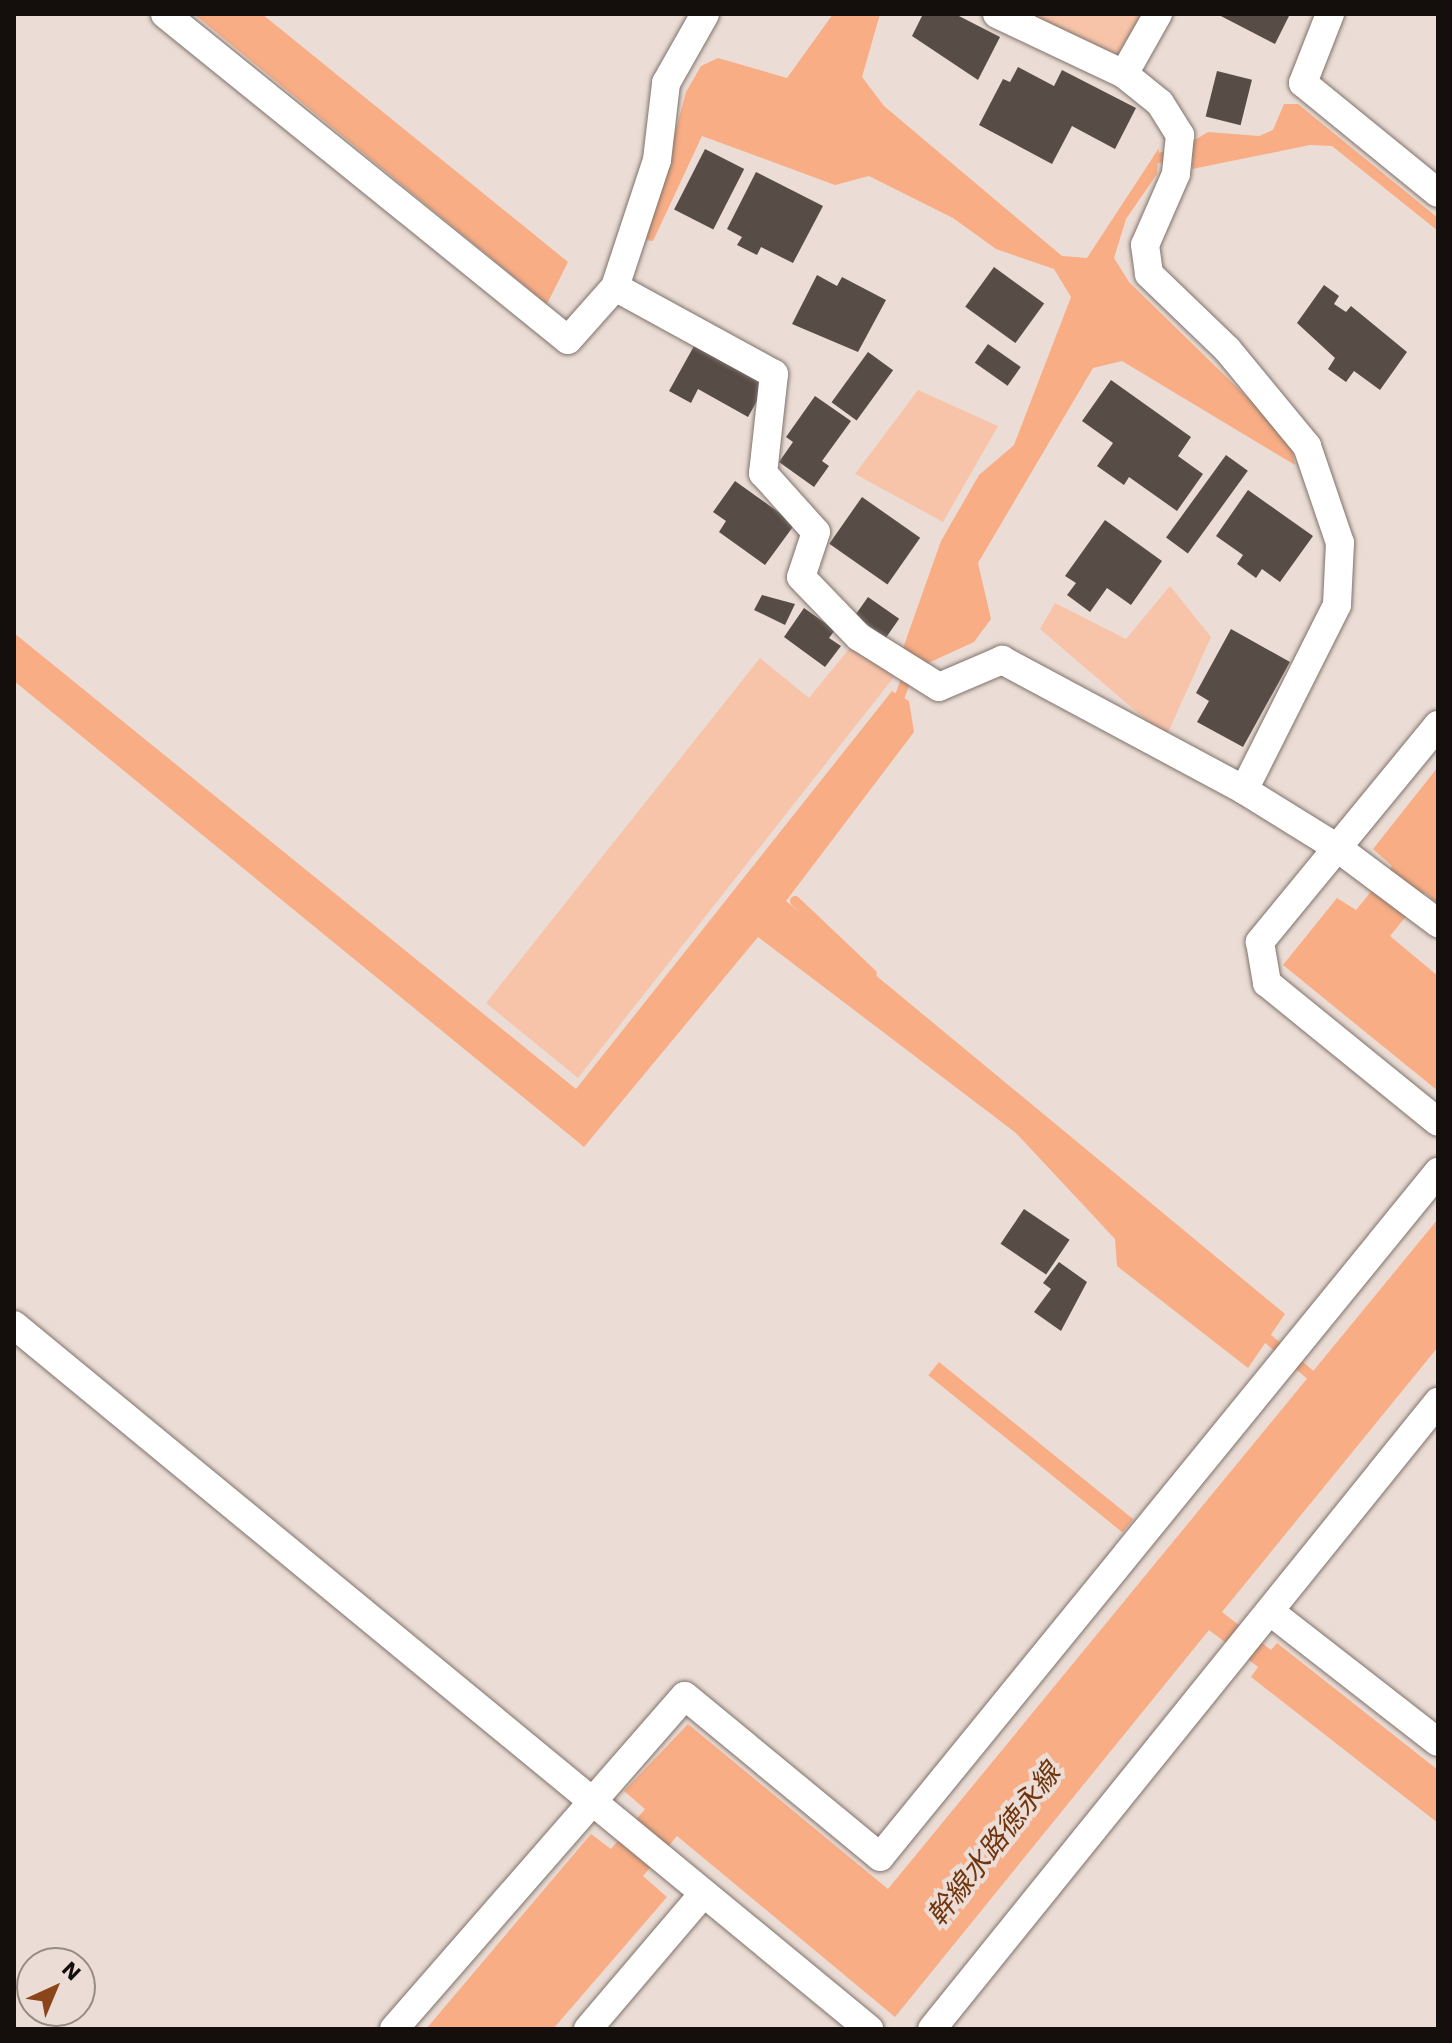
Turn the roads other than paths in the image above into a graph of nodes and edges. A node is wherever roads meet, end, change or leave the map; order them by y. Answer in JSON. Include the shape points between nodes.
{"nodes":[{"id":1,"x":165,"y":14,"type":"edge"},
{"id":2,"x":705,"y":14,"type":"edge"},
{"id":3,"x":997,"y":14,"type":"edge"},
{"id":4,"x":1158,"y":14,"type":"edge"},
{"id":5,"x":1330,"y":14,"type":"edge"},
{"id":6,"x":1124,"y":74,"type":"junction"},
{"id":7,"x":1438,"y":193,"type":"edge"},
{"id":8,"x":615,"y":287,"type":"junction"},
{"id":9,"x":1438,"y":725,"type":"edge"},
{"id":10,"x":1244,"y":790,"type":"junction"},
{"id":11,"x":1339,"y":849,"type":"junction"},
{"id":12,"x":1431,"y":918,"type":"edge"},
{"id":13,"x":1438,"y":1122,"type":"edge"},
{"id":14,"x":1438,"y":1172,"type":"edge"},
{"id":15,"x":14,"y":1325,"type":"edge"},
{"id":16,"x":1438,"y":1402,"type":"edge"},
{"id":17,"x":1264,"y":1622,"type":"junction"},
{"id":18,"x":1438,"y":1742,"type":"edge"},
{"id":19,"x":589,"y":1804,"type":"junction"},
{"id":20,"x":701,"y":1896,"type":"junction"},
{"id":21,"x":394,"y":2029,"type":"edge"},
{"id":22,"x":588,"y":2029,"type":"edge"},
{"id":23,"x":869,"y":2029,"type":"edge"},
{"id":24,"x":932,"y":2029,"type":"edge"}],
"edges":[{"from":1,"to":8,"type":"street","via":[[568,340]]},
{"from":2,"to":8,"type":"street","via":[[666,83],[657,160]]},
{"from":3,"to":6,"type":"street"},
{"from":4,"to":6,"type":"street"},
{"from":5,"to":7,"type":"street","via":[[1303,83]]},
{"from":6,"to":10,"type":"street","via":[[1160,103],[1180,135],[1176,174],[1145,245],[1149,274],[1227,349],[1307,446],[1340,543],[1337,605]]},
{"from":8,"to":10,"type":"street","via":[[774,374],[763,473],[816,532],[801,577],[897,665],[939,687],[1002,660]]},
{"from":9,"to":11,"type":"street"},
{"from":10,"to":11,"type":"street"},
{"from":11,"to":12,"type":"street"},
{"from":11,"to":13,"type":"street","via":[[1260,942],[1267,983]]},
{"from":14,"to":19,"type":"street","via":[[880,1857],[685,1696]]},
{"from":15,"to":19,"type":"street"},
{"from":16,"to":17,"type":"street"},
{"from":17,"to":18,"type":"street"},
{"from":17,"to":24,"type":"street"},
{"from":19,"to":20,"type":"street"},
{"from":19,"to":21,"type":"street"},
{"from":20,"to":22,"type":"street"},
{"from":20,"to":23,"type":"street"}]}
